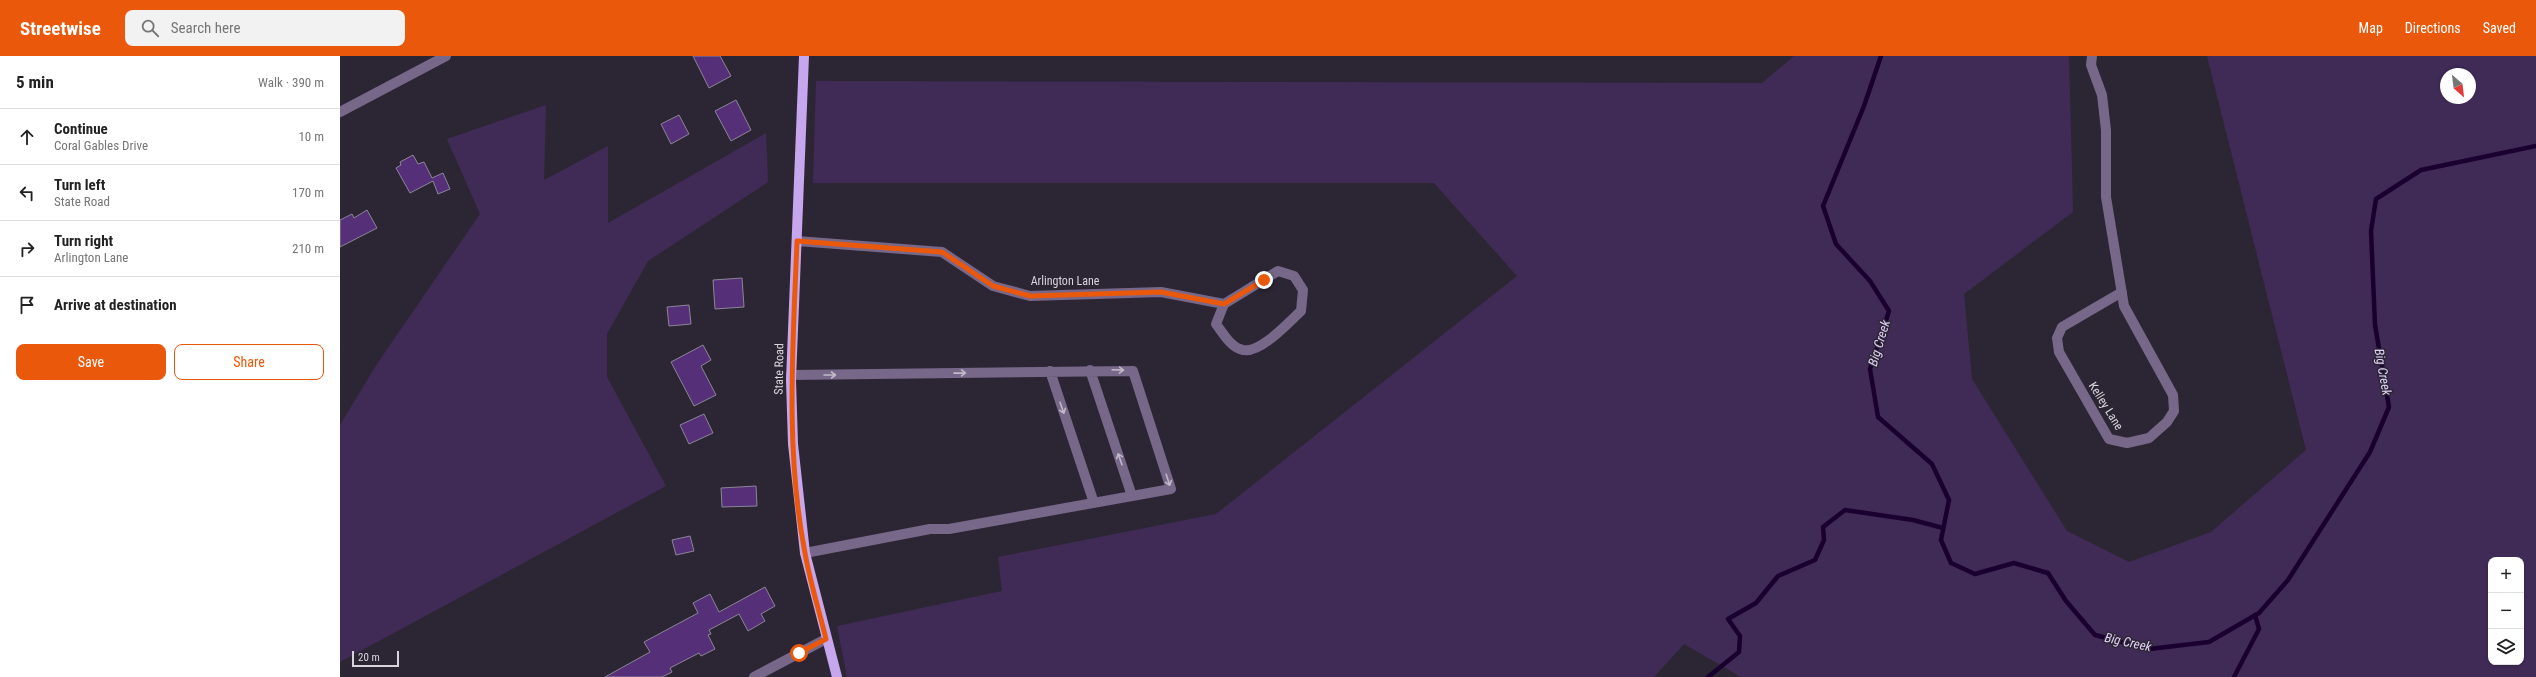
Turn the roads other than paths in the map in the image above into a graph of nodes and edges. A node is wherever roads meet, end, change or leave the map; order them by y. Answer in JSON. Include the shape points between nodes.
{"nodes":[{"id":1,"x":446,"y":56,"type":"edge"},
{"id":2,"x":804,"y":56,"type":"edge"},
{"id":3,"x":2092,"y":56,"type":"edge"},
{"id":4,"x":340,"y":112,"type":"edge"},
{"id":5,"x":797,"y":241,"type":"junction"},
{"id":6,"x":2122,"y":292,"type":"junction"},
{"id":7,"x":1224,"y":304,"type":"junction"},
{"id":8,"x":1090,"y":370,"type":"junction"},
{"id":9,"x":1050,"y":371,"type":"junction"},
{"id":10,"x":791,"y":375,"type":"junction"},
{"id":11,"x":1132,"y":496,"type":"junction"},
{"id":12,"x":1094,"y":503,"type":"junction"},
{"id":13,"x":804,"y":553,"type":"junction"},
{"id":14,"x":826,"y":639,"type":"junction"},
{"id":15,"x":754,"y":677,"type":"edge"},
{"id":16,"x":837,"y":677,"type":"edge"}],
"edges":[{"from":1,"to":4,"type":"street"},
{"from":2,"to":5,"type":"main road","name":"State Road"},
{"from":3,"to":6,"type":"street","name":"Kelley Lane","via":[[2106,123],[2106,197]]},
{"from":5,"to":7,"type":"street","name":"Arlington Lane","via":[[942,252],[993,286],[1030,296],[1161,292]]},
{"from":5,"to":10,"type":"main road","name":"State Road"},
{"from":6,"to":6,"type":"street","name":"Kelley Lane","via":[[2062,327],[2057,338],[2059,352],[2110,440],[2127,443],[2149,438],[2167,422],[2174,411],[2173,395],[2124,306]]},
{"from":7,"to":7,"type":"street","via":[[1278,271],[1294,276],[1302,290],[1301,312],[1258,349],[1242,350],[1230,342],[1216,324]]},
{"from":8,"to":9,"type":"street"},
{"from":11,"to":8,"type":"street","one_way":true},
{"from":8,"to":11,"type":"street","one_way":true,"via":[[1134,371],[1171,488]]},
{"from":10,"to":9,"type":"street","one_way":true},
{"from":9,"to":12,"type":"street","one_way":true},
{"from":10,"to":13,"type":"main road","name":"State Road","via":[[793,444]]},
{"from":11,"to":12,"type":"street"},
{"from":12,"to":13,"type":"street","via":[[949,529],[930,529]]},
{"from":13,"to":14,"type":"main road","name":"State Road"},
{"from":14,"to":15,"type":"street"},
{"from":14,"to":16,"type":"main road","name":"State Road"}]}
